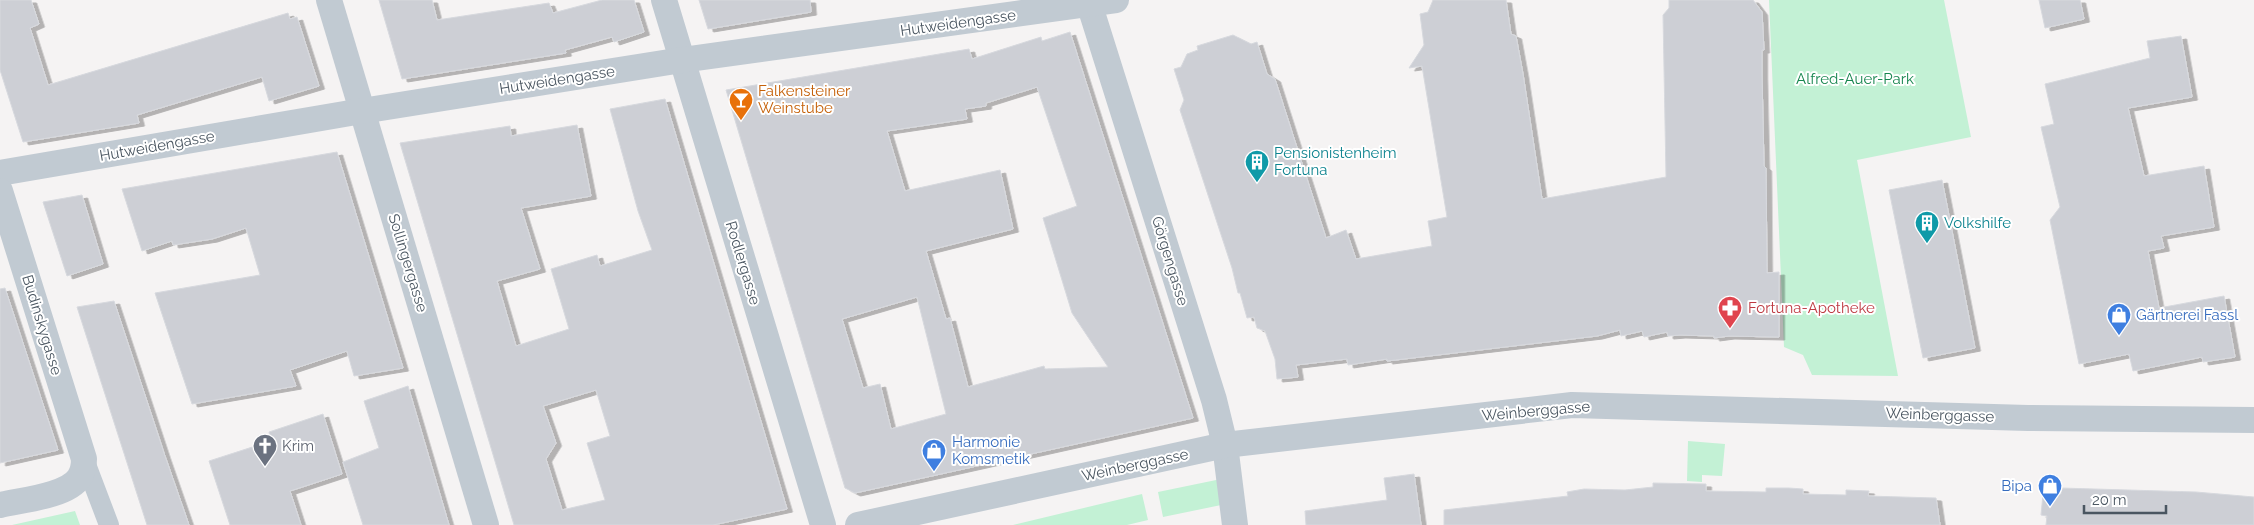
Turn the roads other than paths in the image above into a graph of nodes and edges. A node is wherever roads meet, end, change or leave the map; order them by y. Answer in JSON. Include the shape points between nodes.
{"nodes":[{"id":1,"x":330,"y":0,"type":"edge"},
{"id":2,"x":664,"y":0,"type":"edge"},
{"id":3,"x":1116,"y":0,"type":"edge"},
{"id":4,"x":1089,"y":2,"type":"edge"},
{"id":5,"x":682,"y":60,"type":"junction"},
{"id":6,"x":362,"y":111,"type":"junction"},
{"id":7,"x":0,"y":173,"type":"edge"},
{"id":8,"x":0,"y":191,"type":"edge"},
{"id":9,"x":2254,"y":420,"type":"edge"},
{"id":10,"x":1225,"y":445,"type":"junction"},
{"id":11,"x":84,"y":459,"type":"junction"},
{"id":12,"x":0,"y":505,"type":"edge"},
{"id":13,"x":109,"y":525,"type":"edge"},
{"id":14,"x":486,"y":525,"type":"edge"},
{"id":15,"x":823,"y":525,"type":"edge"},
{"id":16,"x":858,"y":525,"type":"edge"},
{"id":17,"x":1236,"y":525,"type":"edge"}],
"edges":[{"from":1,"to":6,"type":"street","name":"Sollingergasse"},
{"from":2,"to":5,"type":"street","name":"Rodlergasse"},
{"from":3,"to":4,"type":"street","name":"Hutweidengasse"},
{"from":4,"to":5,"type":"street","name":"Hutweidengasse"},
{"from":4,"to":10,"type":"street","name":"Görgengasse","via":[[1214,400]]},
{"from":5,"to":6,"type":"street","name":"Hutweidengasse"},
{"from":5,"to":15,"type":"street","name":"Rodlergasse"},
{"from":6,"to":7,"type":"street","name":"Hutweidengasse"},
{"from":6,"to":14,"type":"street","name":"Sollingergasse"},
{"from":8,"to":11,"type":"street","name":"Budinskygasse"},
{"from":9,"to":10,"type":"street","name":"Weinberggasse","via":[[2028,418],[1572,405]]},
{"from":10,"to":16,"type":"street","name":"Weinberggasse"},
{"from":10,"to":17,"type":"street","name":"Görgengasse"},
{"from":11,"to":12,"type":"street","via":[[79,478],[71,486]]},
{"from":11,"to":13,"type":"street"}]}
